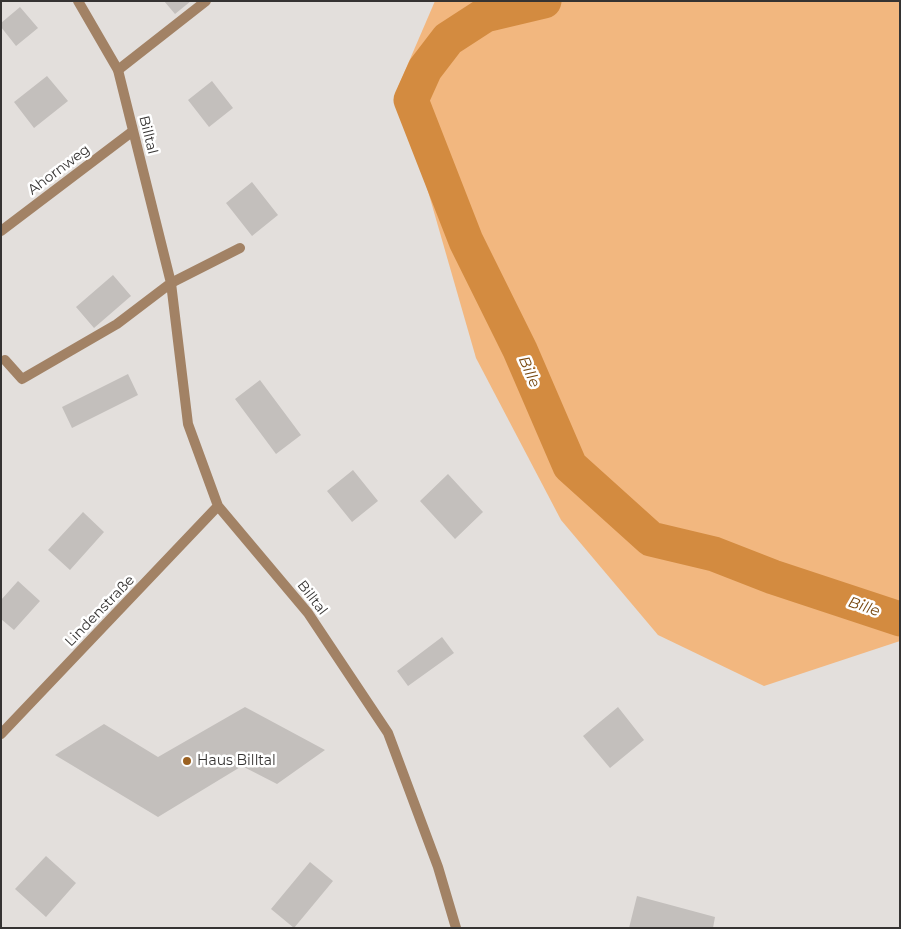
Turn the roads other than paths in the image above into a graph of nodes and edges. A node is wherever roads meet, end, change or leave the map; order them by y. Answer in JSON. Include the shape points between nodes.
{"nodes":[{"id":1,"x":78,"y":1,"type":"edge"},
{"id":2,"x":206,"y":1,"type":"edge"},
{"id":3,"x":118,"y":70,"type":"junction"},
{"id":4,"x":133,"y":131,"type":"junction"},
{"id":5,"x":1,"y":231,"type":"edge"},
{"id":6,"x":240,"y":248,"type":"dead end"},
{"id":7,"x":171,"y":283,"type":"junction"},
{"id":8,"x":5,"y":360,"type":"dead end"},
{"id":9,"x":218,"y":506,"type":"junction"},
{"id":10,"x":1,"y":734,"type":"edge"},
{"id":11,"x":456,"y":928,"type":"edge"}],
"edges":[{"from":1,"to":3,"type":"street","name":"Billtal"},
{"from":2,"to":3,"type":"street"},
{"from":3,"to":4,"type":"street","name":"Billtal"},
{"from":4,"to":5,"type":"street","name":"Ahornweg"},
{"from":4,"to":7,"type":"street","name":"Billtal"},
{"from":6,"to":7,"type":"street"},
{"from":7,"to":8,"type":"street","via":[[117,324],[22,379]]},
{"from":7,"to":9,"type":"street","name":"Billtal","via":[[188,424]]},
{"from":9,"to":10,"type":"street","name":"Lindenstraße"},
{"from":9,"to":11,"type":"street","name":"Billtal","via":[[308,613],[388,733],[438,867]]}]}
